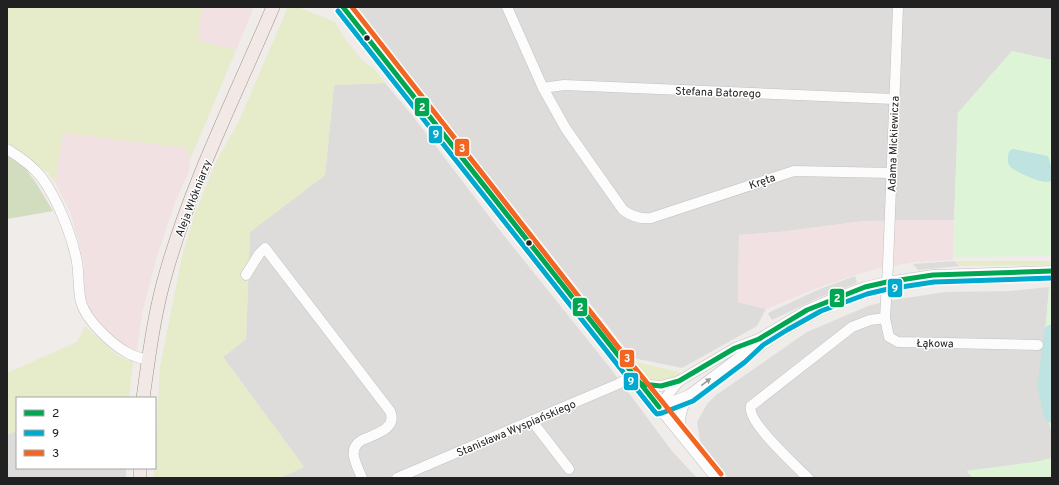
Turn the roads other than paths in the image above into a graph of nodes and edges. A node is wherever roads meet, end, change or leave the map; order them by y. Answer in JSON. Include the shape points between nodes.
{"nodes":[{"id":1,"x":273,"y":7,"type":"edge"},
{"id":2,"x":278,"y":7,"type":"edge"},
{"id":3,"x":343,"y":7,"type":"edge"},
{"id":4,"x":507,"y":7,"type":"edge"},
{"id":5,"x":898,"y":7,"type":"edge"},
{"id":6,"x":265,"y":26,"type":"junction"},
{"id":7,"x":543,"y":88,"type":"junction"},
{"id":8,"x":894,"y":99,"type":"junction"},
{"id":9,"x":7,"y":149,"type":"edge"},
{"id":10,"x":892,"y":173,"type":"junction"},
{"id":11,"x":1051,"y":271,"type":"edge"},
{"id":12,"x":246,"y":275,"type":"dead end"},
{"id":13,"x":887,"y":282,"type":"junction"},
{"id":14,"x":885,"y":318,"type":"junction"},
{"id":15,"x":759,"y":339,"type":"junction"},
{"id":16,"x":1038,"y":345,"type":"dead end"},
{"id":17,"x":148,"y":360,"type":"junction"},
{"id":18,"x":633,"y":375,"type":"junction"},
{"id":19,"x":679,"y":381,"type":"junction"},
{"id":20,"x":641,"y":384,"type":"junction"},
{"id":21,"x":689,"y":395,"type":"junction"},
{"id":22,"x":143,"y":397,"type":"edge"},
{"id":23,"x":659,"y":407,"type":"junction"},
{"id":24,"x":532,"y":421,"type":"junction"},
{"id":25,"x":679,"y":432,"type":"junction"},
{"id":26,"x":569,"y":469,"type":"dead end"},
{"id":27,"x":362,"y":478,"type":"edge"},
{"id":28,"x":397,"y":478,"type":"edge"},
{"id":29,"x":716,"y":478,"type":"edge"},
{"id":30,"x":808,"y":478,"type":"edge"}],
"edges":[{"from":1,"to":6,"type":"main road","name":"Aleja Włókniarzy"},
{"from":2,"to":6,"type":"main road"},
{"from":3,"to":18,"type":"street"},
{"from":4,"to":7,"type":"street"},
{"from":5,"to":8,"type":"street","name":"Adama Mickiewicza"},
{"from":6,"to":17,"type":"main road","name":"Aleja Włókniarzy","via":[[186,210],[166,274]]},
{"from":7,"to":8,"type":"street","name":"Stefana Batorego","via":[[564,85]]},
{"from":7,"to":10,"type":"street","name":"Kręta","via":[[566,130],[623,210],[637,218],[654,217],[794,171]]},
{"from":8,"to":10,"type":"street","name":"Adama Mickiewicza"},
{"from":9,"to":17,"type":"street","via":[[42,178],[65,221],[77,264],[81,302],[86,312],[100,330],[118,346],[132,355]]},
{"from":10,"to":13,"type":"street","name":"Adama Mickiewicza"},
{"from":11,"to":13,"type":"street","via":[[933,275]]},
{"from":12,"to":27,"type":"street","via":[[265,248],[390,411],[392,421],[389,427],[354,447],[353,454]]},
{"from":13,"to":14,"type":"street","name":"Łąkowa"},
{"from":13,"to":15,"type":"street","via":[[865,287],[818,305]]},
{"from":14,"to":16,"type":"street","name":"Łąkowa","via":[[889,337],[898,342]]},
{"from":14,"to":30,"type":"street","via":[[852,326],[751,406],[753,417],[767,438]]},
{"from":15,"to":19,"type":"street","via":[[735,348]]},
{"from":21,"to":15,"type":"street","one_way":true,"via":[[741,356]]},
{"from":17,"to":22,"type":"main road","name":"Aleja Włókniarzy"},
{"from":18,"to":20,"type":"street"},
{"from":18,"to":24,"type":"street","name":"Stanisława Wyspiańskiego"},
{"from":19,"to":20,"type":"street","via":[[661,386]]},
{"from":19,"to":23,"type":"street"},
{"from":20,"to":23,"type":"street"},
{"from":21,"to":23,"type":"street"},
{"from":21,"to":25,"type":"street","via":[[682,406]]},
{"from":23,"to":25,"type":"street"},
{"from":24,"to":26,"type":"street"},
{"from":24,"to":28,"type":"street","name":"Stanisława Wyspiańskiego"},
{"from":25,"to":29,"type":"street"}]}
